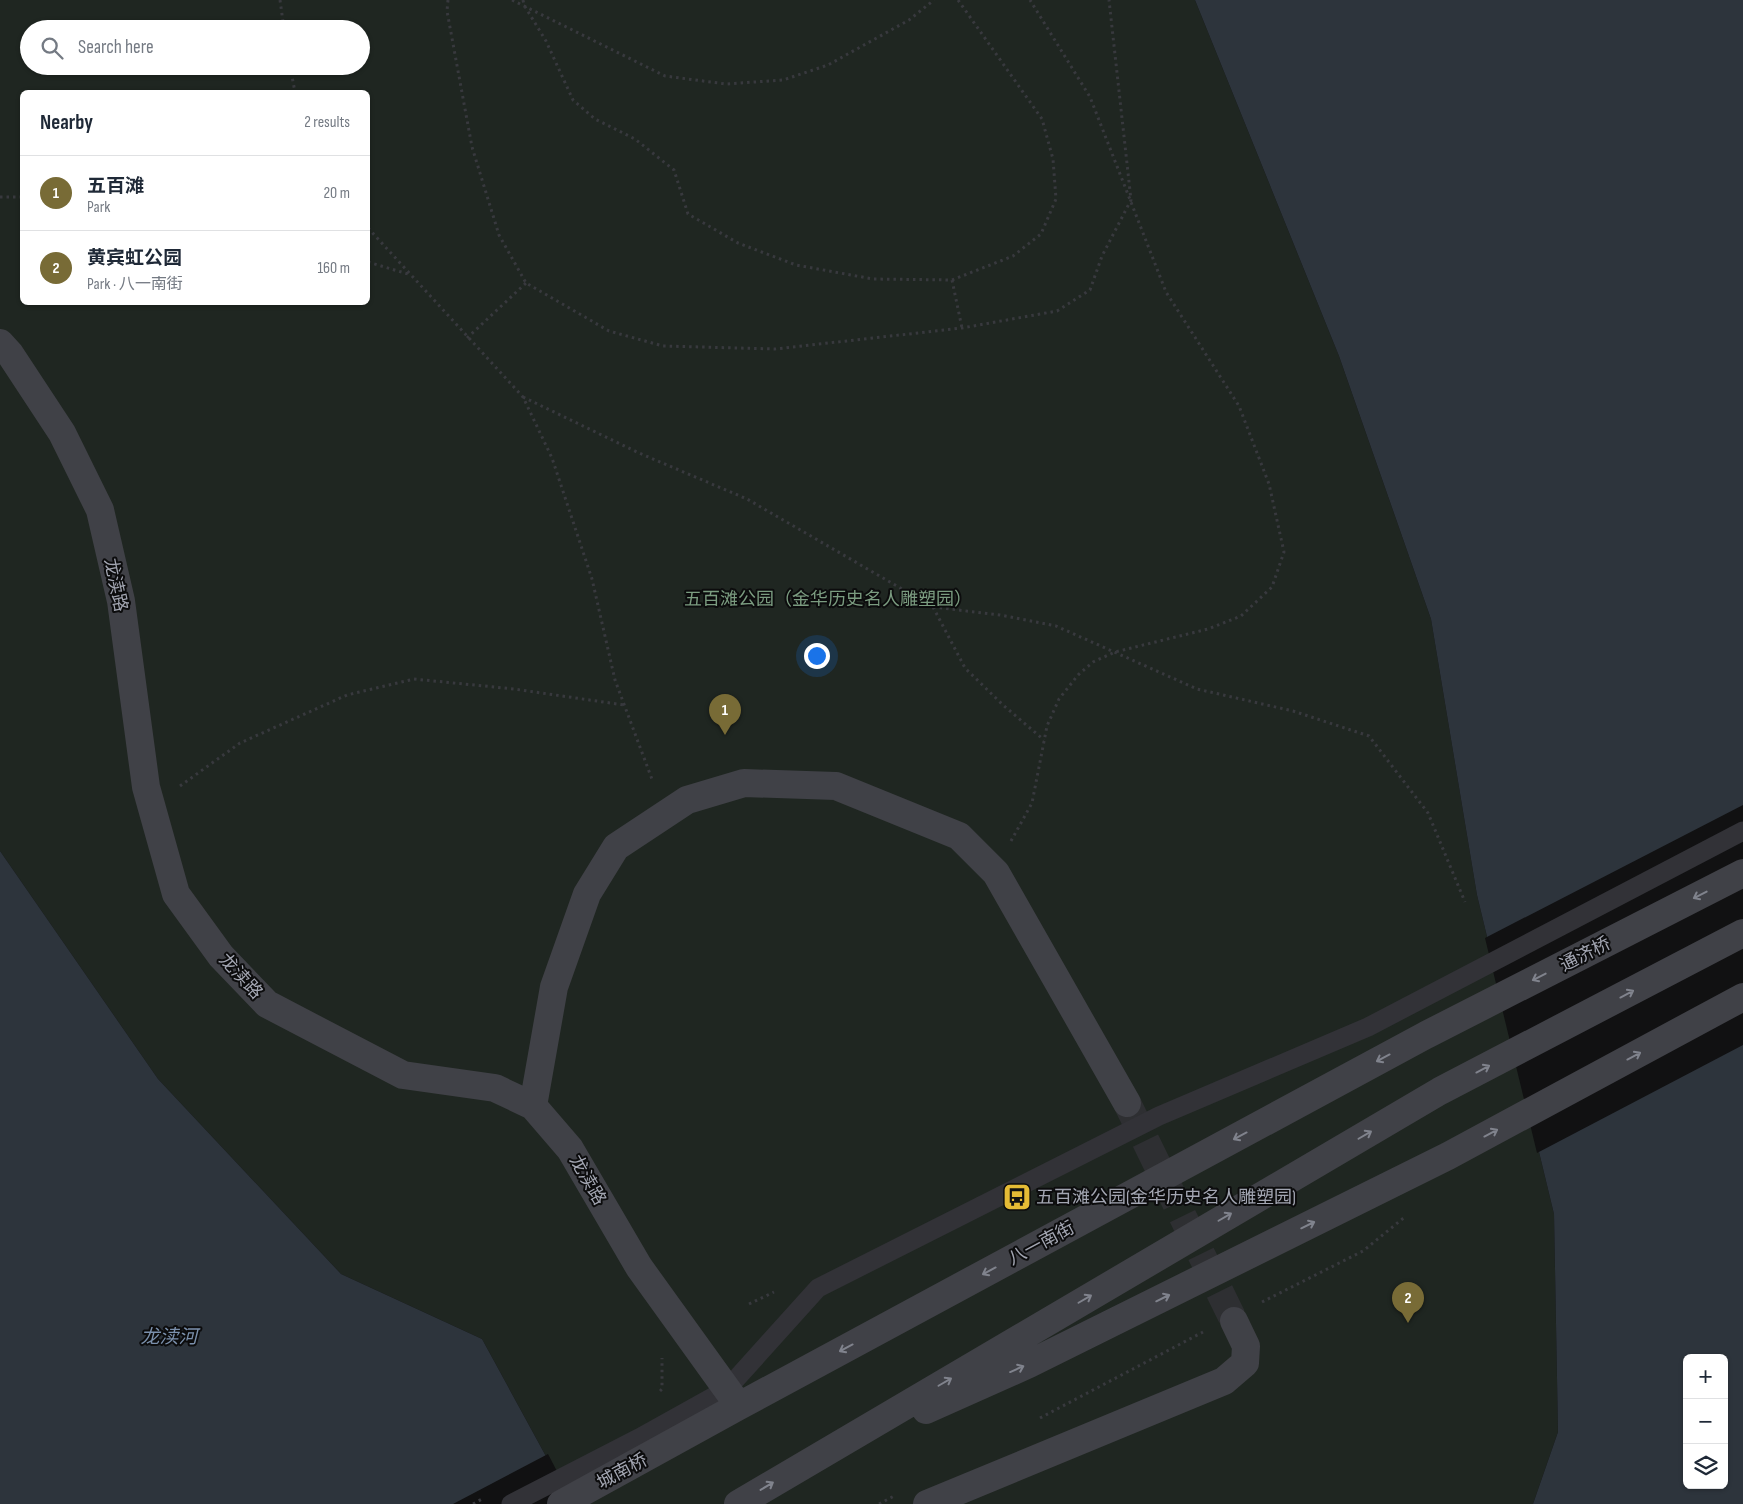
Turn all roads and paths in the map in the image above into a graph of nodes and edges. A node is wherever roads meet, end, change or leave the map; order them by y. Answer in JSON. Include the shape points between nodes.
{"nodes":[{"id":1,"x":280,"y":0,"type":"edge"},
{"id":2,"x":448,"y":0,"type":"edge"},
{"id":3,"x":512,"y":0,"type":"edge"},
{"id":4,"x":523,"y":0,"type":"edge"},
{"id":5,"x":934,"y":0,"type":"edge"},
{"id":6,"x":958,"y":0,"type":"edge"},
{"id":7,"x":1030,"y":0,"type":"edge"},
{"id":8,"x":1109,"y":0,"type":"edge"},
{"id":9,"x":524,"y":5,"type":"junction"},
{"id":10,"x":283,"y":20,"type":"edge"},
{"id":11,"x":292,"y":75,"type":"edge"},
{"id":12,"x":295,"y":90,"type":"edge"},
{"id":13,"x":0,"y":197,"type":"edge"},
{"id":14,"x":20,"y":197,"type":"edge"},
{"id":15,"x":1131,"y":200,"type":"junction"},
{"id":16,"x":370,"y":230,"type":"edge"},
{"id":17,"x":370,"y":263,"type":"edge"},
{"id":18,"x":409,"y":274,"type":"junction"},
{"id":19,"x":952,"y":280,"type":"junction"},
{"id":20,"x":526,"y":283,"type":"junction"},
{"id":21,"x":962,"y":328,"type":"junction"},
{"id":22,"x":467,"y":338,"type":"junction"},
{"id":23,"x":0,"y":343,"type":"edge"},
{"id":24,"x":522,"y":397,"type":"junction"},
{"id":25,"x":933,"y":606,"type":"junction"},
{"id":26,"x":1115,"y":652,"type":"junction"},
{"id":27,"x":624,"y":706,"type":"junction"},
{"id":28,"x":1044,"y":740,"type":"junction"},
{"id":29,"x":151,"y":806,"type":"junction"},
{"id":30,"x":665,"y":815,"type":"junction"},
{"id":31,"x":1743,"y":831,"type":"edge"},
{"id":32,"x":996,"y":873,"type":"junction"},
{"id":33,"x":1743,"y":873,"type":"edge"},
{"id":34,"x":1465,"y":902,"type":"dead end"},
{"id":35,"x":1743,"y":933,"type":"edge"},
{"id":36,"x":1743,"y":997,"type":"edge"},
{"id":37,"x":1426,"y":1035,"type":"joint"},
{"id":38,"x":1127,"y":1103,"type":"tunnel mouth"},
{"id":39,"x":534,"y":1106,"type":"junction"},
{"id":40,"x":1412,"y":1211,"type":"dead end"},
{"id":41,"x":1260,"y":1303,"type":"dead end"},
{"id":42,"x":1221,"y":1325,"type":"joint"},
{"id":43,"x":662,"y":1354,"type":"dead end"},
{"id":44,"x":656,"y":1396,"type":"dead end"},
{"id":45,"x":733,"y":1397,"type":"junction"},
{"id":46,"x":1035,"y":1422,"type":"dead end"},
{"id":47,"x":648,"y":1446,"type":"junction"},
{"id":48,"x":797,"y":1468,"type":"junction"},
{"id":49,"x":916,"y":1497,"type":"edge"},
{"id":50,"x":511,"y":1504,"type":"edge"},
{"id":51,"x":561,"y":1504,"type":"edge"},
{"id":52,"x":738,"y":1504,"type":"edge"},
{"id":53,"x":879,"y":1504,"type":"edge"}],
"edges":[{"from":1,"to":10,"type":"path"},
{"from":2,"to":20,"type":"path","via":[[447,12],[472,147],[499,235]]},
{"from":3,"to":9,"type":"path"},
{"from":4,"to":9,"type":"path"},
{"from":5,"to":9,"type":"path","via":[[909,20],[828,65],[782,80],[726,84],[665,76]]},
{"from":6,"to":19,"type":"path","via":[[1042,119],[1053,159],[1056,199],[1041,234],[1013,256]]},
{"from":7,"to":15,"type":"path","via":[[1090,97]]},
{"from":8,"to":15,"type":"path"},
{"from":9,"to":19,"type":"path","via":[[546,41],[573,100],[595,119],[635,139],[674,170],[688,214],[738,243],[796,266],[873,279]]},
{"from":11,"to":12,"type":"path"},
{"from":13,"to":14,"type":"path"},
{"from":15,"to":21,"type":"path","via":[[1102,256],[1090,290],[1057,311]]},
{"from":15,"to":26,"type":"path","via":[[1166,292],[1239,406],[1269,484],[1284,552],[1272,587],[1241,616]]},
{"from":16,"to":18,"type":"path"},
{"from":17,"to":18,"type":"path"},
{"from":18,"to":22,"type":"path"},
{"from":19,"to":21,"type":"path"},
{"from":20,"to":21,"type":"path","via":[[608,331],[663,346],[775,349]]},
{"from":20,"to":22,"type":"path"},
{"from":22,"to":24,"type":"path"},
{"from":23,"to":29,"type":"main road","name":"龙渎路","via":[[62,433],[100,510],[121,601]]},
{"from":24,"to":25,"type":"path","via":[[638,453],[746,499]]},
{"from":24,"to":27,"type":"path","via":[[552,458],[592,579]]},
{"from":25,"to":26,"type":"path","via":[[1056,626]]},
{"from":25,"to":28,"type":"path","via":[[965,668]]},
{"from":26,"to":28,"type":"path","via":[[1094,662],[1078,675],[1059,699]]},
{"from":26,"to":34,"type":"path","via":[[1197,688],[1293,711],[1369,736],[1428,814]]},
{"from":27,"to":29,"type":"path","via":[[514,689],[414,679],[347,695],[240,743]]},
{"from":27,"to":30,"type":"path"},
{"from":28,"to":32,"type":"path","via":[[1032,803]]},
{"from":29,"to":39,"type":"main road","name":"龙渎路","via":[[176,894],[221,956],[267,1004],[402,1075],[495,1088]]},
{"from":30,"to":32,"type":"main road","via":[[687,800],[744,783],[836,786],[959,836]]},
{"from":30,"to":39,"type":"main road","via":[[616,847],[587,894],[554,987]]},
{"from":31,"to":45,"type":"lane","via":[[1368,1027],[1159,1116],[818,1288]]},
{"from":32,"to":38,"type":"main road"},
{"from":33,"to":37,"type":"main road","name":"通济桥","one_way":true},
{"from":48,"to":35,"type":"main road","one_way":true,"via":[[1440,1091]]},
{"from":48,"to":36,"type":"main road","one_way":true,"via":[[1029,1364],[1448,1156]]},
{"from":37,"to":45,"type":"main road","name":"八一南街","one_way":true},
{"from":39,"to":45,"type":"main road","name":"龙渎路","via":[[570,1149],[639,1267]]},
{"from":40,"to":41,"type":"path","via":[[1363,1251]]},
{"from":42,"to":46,"type":"path"},
{"from":42,"to":49,"type":"main road","via":[[1246,1346],[1245,1363],[1224,1381]]},
{"from":43,"to":44,"type":"path","via":[[662,1389]]},
{"from":45,"to":47,"type":"main road","name":"八一南街"},
{"from":47,"to":50,"type":"lane"},
{"from":47,"to":51,"type":"main road","name":"城南桥"},
{"from":52,"to":48,"type":"main road","one_way":true},
{"from":49,"to":53,"type":"path"}]}
